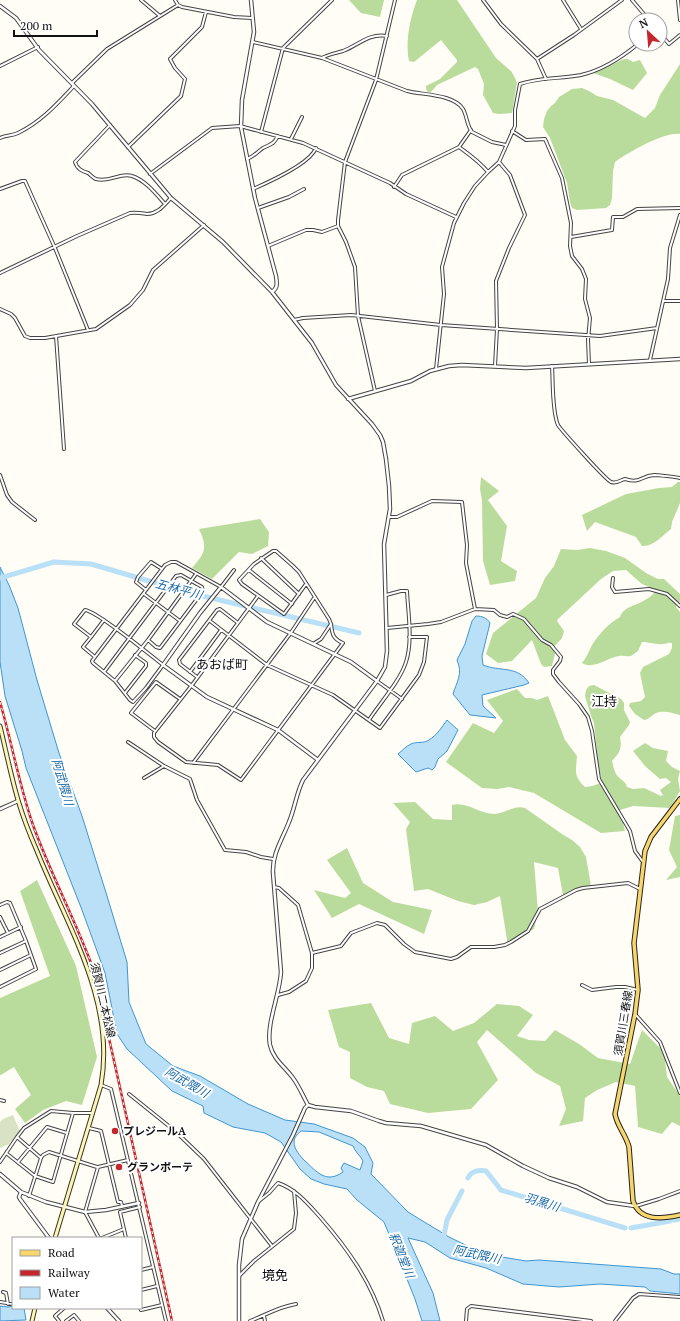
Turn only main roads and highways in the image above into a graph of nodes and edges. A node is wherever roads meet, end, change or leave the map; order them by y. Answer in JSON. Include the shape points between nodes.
{"nodes":[{"id":1,"x":0,"y":726,"type":"edge"},
{"id":2,"x":680,"y":799,"type":"edge"},
{"id":3,"x":680,"y":1215,"type":"edge"},
{"id":4,"x":55,"y":1237,"type":"edge"},
{"id":5,"x":35,"y":1309,"type":"edge"},
{"id":6,"x":32,"y":1321,"type":"edge"}],
"edges":[{"from":1,"to":4,"type":"main road","name":"須賀川二本松線","via":[[18,801],[37,852],[86,964],[105,1049],[101,1085]]},
{"from":2,"to":3,"type":"main road","name":"須賀川三春線","via":[[651,837],[645,851],[633,952],[638,990],[615,1114],[629,1147],[635,1206],[649,1217]]},
{"from":5,"to":6,"type":"main road"}]}
